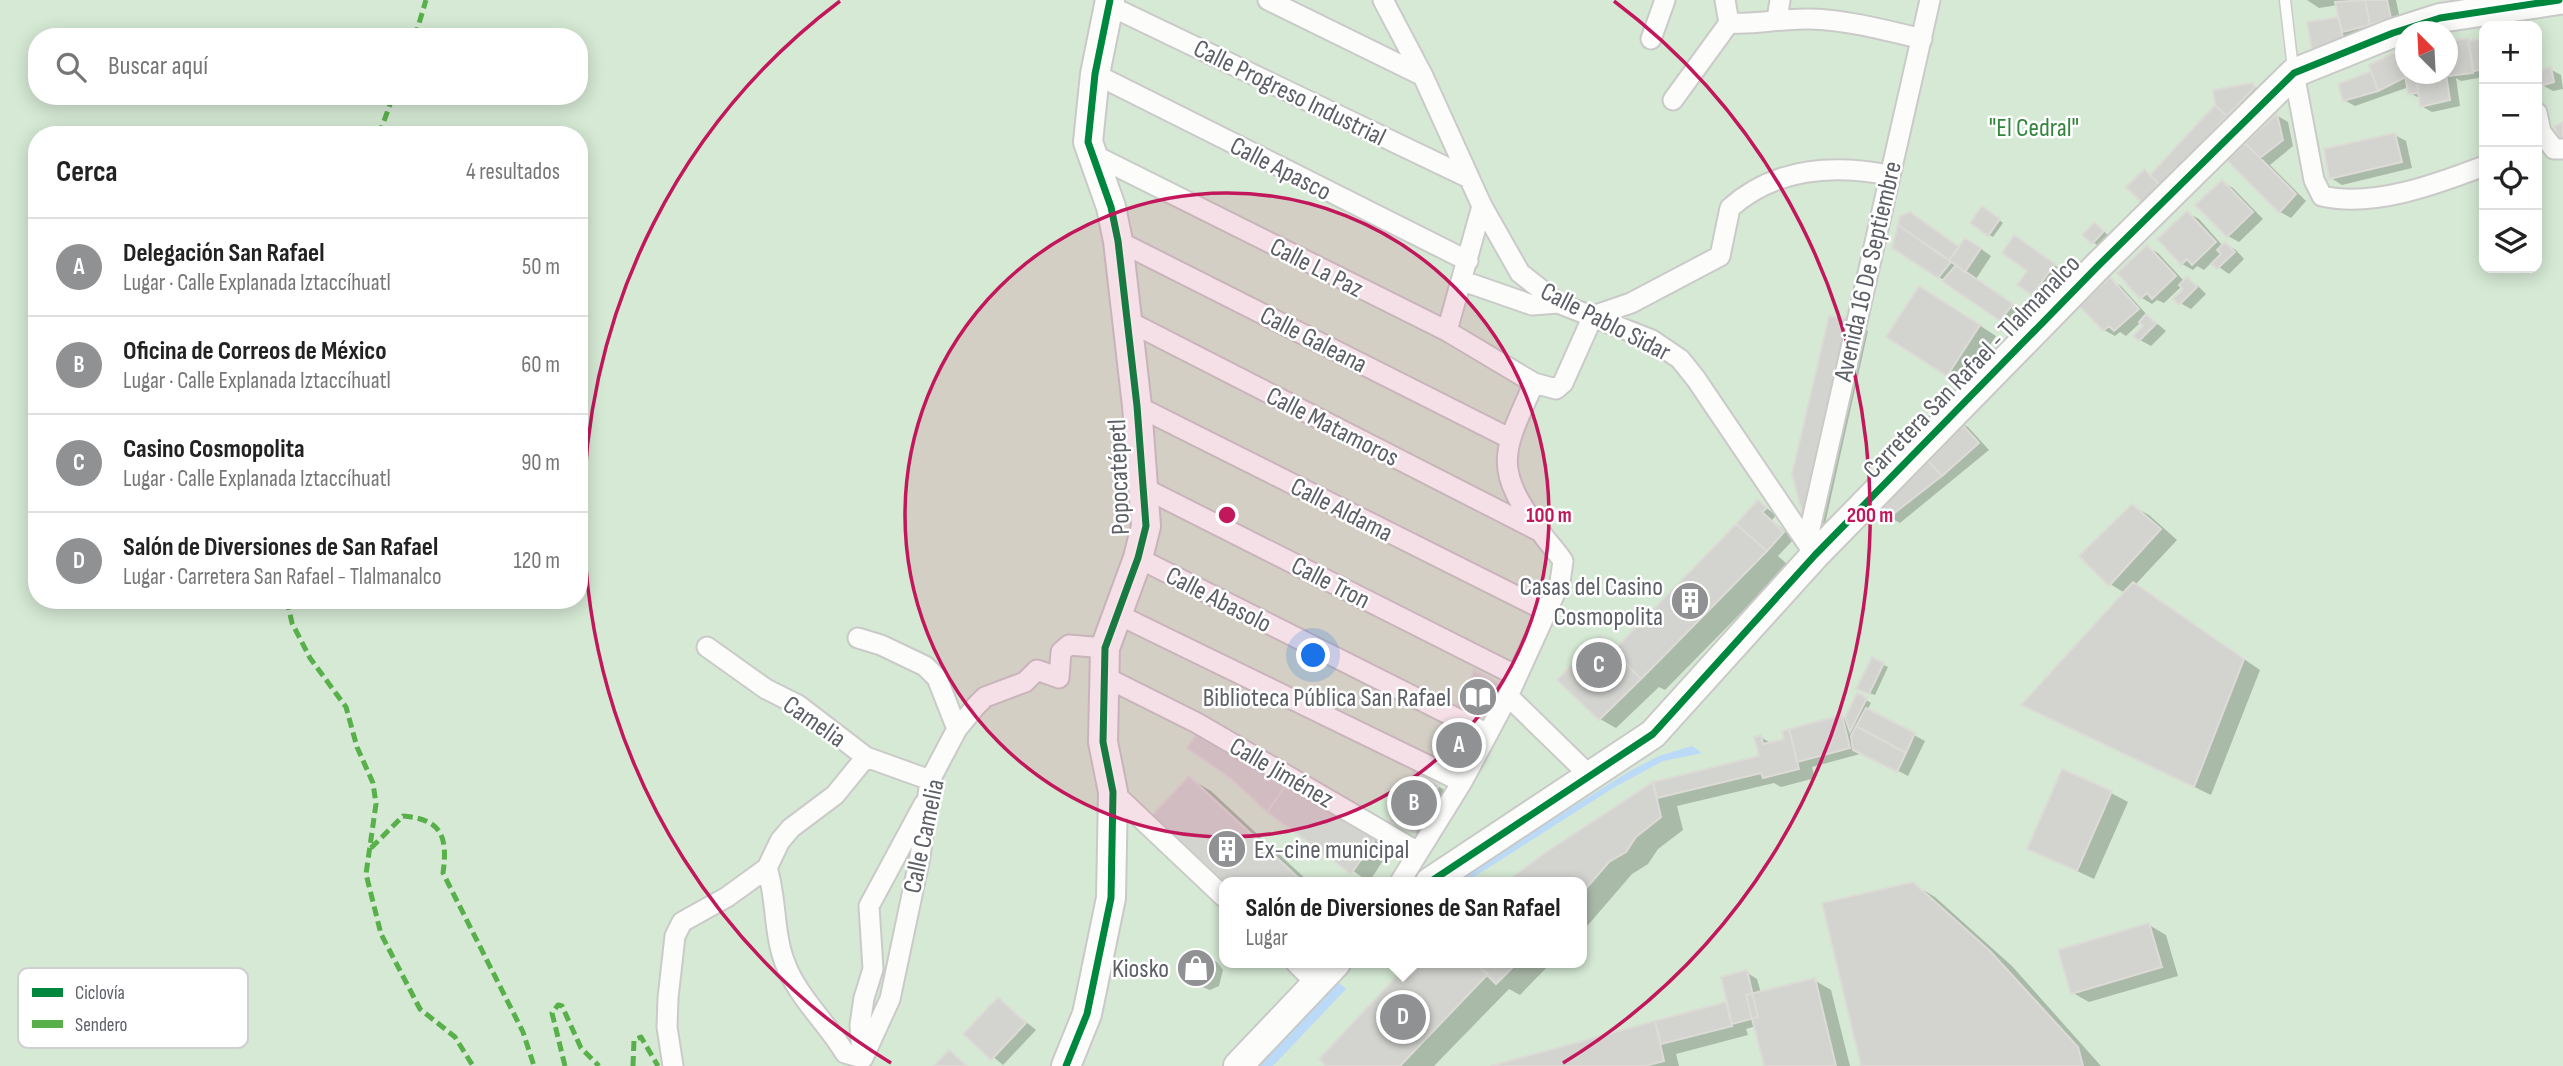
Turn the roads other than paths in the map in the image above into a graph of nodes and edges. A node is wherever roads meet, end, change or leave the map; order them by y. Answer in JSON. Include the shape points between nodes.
{"nodes":[{"id":1,"x":1268,"y":0,"type":"edge"},
{"id":2,"x":1383,"y":0,"type":"edge"},
{"id":3,"x":1665,"y":0,"type":"edge"},
{"id":4,"x":1725,"y":0,"type":"edge"},
{"id":5,"x":1930,"y":0,"type":"edge"},
{"id":6,"x":2285,"y":0,"type":"edge"},
{"id":7,"x":2559,"y":0,"type":"edge"},
{"id":8,"x":1110,"y":3,"type":"edge"},
{"id":9,"x":1778,"y":9,"type":"edge"},
{"id":10,"x":2497,"y":11,"type":"edge"},
{"id":11,"x":1729,"y":23,"type":"junction"},
{"id":12,"x":1651,"y":39,"type":"dead end"},
{"id":13,"x":1922,"y":39,"type":"junction"},
{"id":14,"x":1095,"y":74,"type":"junction"},
{"id":15,"x":2294,"y":74,"type":"junction"},
{"id":16,"x":1423,"y":76,"type":"junction"},
{"id":17,"x":1673,"y":100,"type":"dead end"},
{"id":18,"x":2542,"y":132,"type":"edge"},
{"id":19,"x":2563,"y":149,"type":"edge"},
{"id":20,"x":1096,"y":156,"type":"junction"},
{"id":21,"x":2479,"y":168,"type":"edge"},
{"id":22,"x":1888,"y":175,"type":"junction"},
{"id":23,"x":1469,"y":178,"type":"junction"},
{"id":24,"x":1482,"y":206,"type":"junction"},
{"id":25,"x":1118,"y":241,"type":"junction"},
{"id":26,"x":1468,"y":261,"type":"junction"},
{"id":27,"x":1463,"y":281,"type":"junction"},
{"id":28,"x":1559,"y":303,"type":"junction"},
{"id":29,"x":1593,"y":316,"type":"junction"},
{"id":30,"x":1126,"y":320,"type":"junction"},
{"id":31,"x":1447,"y":331,"type":"junction"},
{"id":32,"x":1534,"y":383,"type":"junction"},
{"id":33,"x":1137,"y":406,"type":"junction"},
{"id":34,"x":1510,"y":438,"type":"junction"},
{"id":35,"x":1144,"y":488,"type":"junction"},
{"id":36,"x":1540,"y":532,"type":"junction"},
{"id":37,"x":1811,"y":548,"type":"junction"},
{"id":38,"x":1138,"y":558,"type":"junction"},
{"id":39,"x":1548,"y":612,"type":"junction"},
{"id":40,"x":1118,"y":614,"type":"junction"},
{"id":41,"x":858,"y":638,"type":"dead end"},
{"id":42,"x":707,"y":647,"type":"dead end"},
{"id":43,"x":1105,"y":648,"type":"junction"},
{"id":44,"x":1105,"y":677,"type":"junction"},
{"id":45,"x":1517,"y":677,"type":"junction"},
{"id":46,"x":1508,"y":696,"type":"junction"},
{"id":47,"x":957,"y":729,"type":"junction"},
{"id":48,"x":1488,"y":734,"type":"junction"},
{"id":49,"x":866,"y":757,"type":"junction"},
{"id":50,"x":1590,"y":776,"type":"junction"},
{"id":51,"x":1462,"y":782,"type":"junction"},
{"id":52,"x":930,"y":787,"type":"junction"},
{"id":53,"x":1113,"y":793,"type":"junction"},
{"id":54,"x":1418,"y":852,"type":"junction"},
{"id":55,"x":767,"y":868,"type":"junction"},
{"id":56,"x":1403,"y":877,"type":"edge"},
{"id":57,"x":1438,"y":877,"type":"edge"},
{"id":58,"x":1219,"y":892,"type":"edge"},
{"id":59,"x":1301,"y":968,"type":"edge"},
{"id":60,"x":1331,"y":968,"type":"edge"},
{"id":61,"x":1317,"y":984,"type":"junction"},
{"id":62,"x":865,"y":1062,"type":"edge"},
{"id":63,"x":673,"y":1066,"type":"edge"},
{"id":64,"x":1066,"y":1066,"type":"edge"},
{"id":65,"x":1238,"y":1066,"type":"edge"}],
"edges":[{"from":1,"to":16,"type":"street"},
{"from":2,"to":16,"type":"street","name":"Calle Pablo Sidar"},
{"from":3,"to":12,"type":"street"},
{"from":4,"to":11,"type":"street"},
{"from":5,"to":13,"type":"street","name":"Avenida 16 De Septiembre"},
{"from":6,"to":15,"type":"lane"},
{"from":7,"to":10,"type":"street","name":"Carretera San Rafael - Tlalmanalco"},
{"from":8,"to":14,"type":"street","name":"Popocatépetl"},
{"from":8,"to":23,"type":"street","name":"Calle Progreso Industrial"},
{"from":9,"to":11,"type":"street","via":[[1750,25]]},
{"from":9,"to":13,"type":"street"},
{"from":10,"to":15,"type":"street","name":"Carretera San Rafael - Tlalmanalco","via":[[2440,18]]},
{"from":11,"to":17,"type":"street"},
{"from":13,"to":22,"type":"street","name":"Avenida 16 De Septiembre"},
{"from":14,"to":20,"type":"street","name":"Popocatépetl","via":[[1088,142]]},
{"from":14,"to":26,"type":"street","name":"Calle Apasco"},
{"from":15,"to":21,"type":"street","via":[[2314,180],[2322,196],[2341,201],[2426,188]]},
{"from":15,"to":37,"type":"street","name":"Carretera San Rafael - Tlalmanalco"},
{"from":16,"to":23,"type":"street","name":"Calle Pablo Sidar"},
{"from":18,"to":19,"type":"street","via":[[2554,149]]},
{"from":20,"to":25,"type":"street","name":"Popocatépetl"},
{"from":20,"to":31,"type":"street","name":"Calle La Paz"},
{"from":22,"to":29,"type":"street","via":[[1849,167],[1769,184],[1730,208],[1720,256],[1650,294]]},
{"from":22,"to":37,"type":"street","name":"Avenida 16 De Septiembre"},
{"from":23,"to":24,"type":"street","name":"Calle Pablo Sidar"},
{"from":24,"to":26,"type":"street"},
{"from":24,"to":28,"type":"street","name":"Calle Pablo Sidar","via":[[1520,272]]},
{"from":25,"to":30,"type":"street","name":"Popocatépetl"},
{"from":25,"to":34,"type":"street","name":"Calle Galeana"},
{"from":26,"to":27,"type":"street"},
{"from":27,"to":28,"type":"street","via":[[1532,304]]},
{"from":27,"to":31,"type":"street"},
{"from":28,"to":29,"type":"street","name":"Calle Pablo Sidar"},
{"from":29,"to":32,"type":"street","via":[[1563,383],[1556,389]]},
{"from":29,"to":37,"type":"street","name":"Calle Pablo Sidar","via":[[1653,340],[1680,359]]},
{"from":30,"to":33,"type":"street","name":"Popocatépetl"},
{"from":30,"to":36,"type":"street","name":"Calle Matamoros"},
{"from":31,"to":32,"type":"street","name":"Calle La Paz"},
{"from":32,"to":34,"type":"street"},
{"from":33,"to":35,"type":"street","name":"Popocatépetl"},
{"from":33,"to":39,"type":"street","name":"Calle Aldama"},
{"from":34,"to":36,"type":"street","via":[[1506,464],[1510,482]]},
{"from":35,"to":38,"type":"street","name":"Popocatépetl","via":[[1146,526]]},
{"from":35,"to":45,"type":"street","name":"Calle Tron"},
{"from":36,"to":39,"type":"street","via":[[1563,561]]},
{"from":37,"to":50,"type":"street","name":"Carretera San Rafael - Tlalmanalco","via":[[1653,734]]},
{"from":38,"to":40,"type":"street","name":"Popocatépetl"},
{"from":38,"to":48,"type":"street","name":"Calle Abasolo"},
{"from":39,"to":45,"type":"street"},
{"from":40,"to":43,"type":"street","name":"Popocatépetl"},
{"from":40,"to":51,"type":"street"},
{"from":41,"to":47,"type":"street","via":[[925,666],[937,678]]},
{"from":42,"to":49,"type":"street","name":"Camelia","via":[[766,689],[798,705]]},
{"from":43,"to":44,"type":"street","name":"Popocatépetl"},
{"from":43,"to":47,"type":"street","name":"Calle Camelia","via":[[1069,645],[1061,652],[1059,678],[1037,670],[1026,682],[985,697]]},
{"from":44,"to":53,"type":"street","name":"Popocatépetl","via":[[1103,742]]},
{"from":44,"to":54,"type":"street","name":"Calle Jiménez","via":[[1197,723]]},
{"from":45,"to":46,"type":"street"},
{"from":46,"to":48,"type":"street"},
{"from":46,"to":50,"type":"street"},
{"from":47,"to":52,"type":"street","name":"Calle Camelia"},
{"from":48,"to":51,"type":"street"},
{"from":49,"to":52,"type":"street","name":"Camelia"},
{"from":49,"to":55,"type":"street","via":[[835,795],[780,841]]},
{"from":50,"to":57,"type":"street","name":"Carretera San Rafael - Tlalmanalco"},
{"from":51,"to":54,"type":"street"},
{"from":52,"to":62,"type":"street","name":"Calle Camelia","via":[[890,999]]},
{"from":52,"to":62,"type":"street","via":[[869,906],[873,969],[860,1025]]},
{"from":53,"to":58,"type":"street"},
{"from":53,"to":64,"type":"street","name":"Popocatépetl","via":[[1109,910],[1087,1014]]},
{"from":54,"to":56,"type":"street"},
{"from":55,"to":62,"type":"street","via":[[786,967],[845,1053]]},
{"from":55,"to":63,"type":"street","via":[[682,922],[675,936],[667,1027]]},
{"from":59,"to":61,"type":"street"},
{"from":60,"to":61,"type":"street"},
{"from":61,"to":65,"type":"street"}]}
